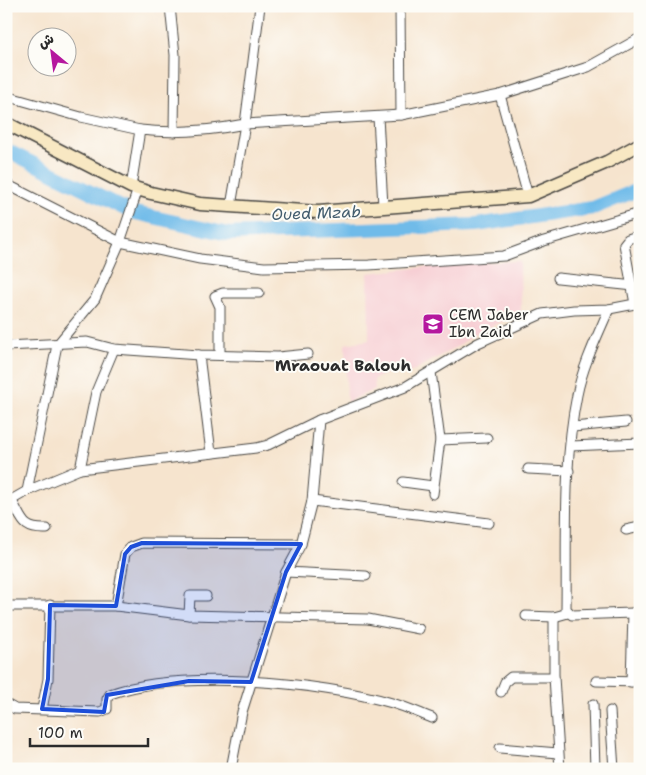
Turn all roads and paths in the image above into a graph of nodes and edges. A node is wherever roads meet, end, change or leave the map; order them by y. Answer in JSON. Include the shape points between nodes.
{"nodes":[{"id":1,"x":170,"y":6,"type":"edge"},
{"id":2,"x":260,"y":6,"type":"edge"},
{"id":3,"x":400,"y":6,"type":"edge"},
{"id":4,"x":640,"y":38,"type":"edge"},
{"id":5,"x":500,"y":95,"type":"junction"},
{"id":6,"x":6,"y":96,"type":"edge"},
{"id":7,"x":401,"y":115,"type":"junction"},
{"id":8,"x":378,"y":117,"type":"junction"},
{"id":9,"x":6,"y":124,"type":"edge"},
{"id":10,"x":245,"y":124,"type":"junction"},
{"id":11,"x":140,"y":130,"type":"junction"},
{"id":12,"x":174,"y":132,"type":"junction"},
{"id":13,"x":640,"y":144,"type":"edge"},
{"id":14,"x":6,"y":184,"type":"edge"},
{"id":15,"x":135,"y":188,"type":"junction"},
{"id":16,"x":528,"y":196,"type":"junction"},
{"id":17,"x":231,"y":206,"type":"junction"},
{"id":18,"x":383,"y":206,"type":"junction"},
{"id":19,"x":640,"y":213,"type":"edge"},
{"id":20,"x":640,"y":235,"type":"edge"},
{"id":21,"x":120,"y":242,"type":"junction"},
{"id":22,"x":558,"y":278,"type":"dead end"},
{"id":23,"x":634,"y":286,"type":"junction"},
{"id":24,"x":259,"y":293,"type":"dead end"},
{"id":25,"x":638,"y":304,"type":"edge"},
{"id":26,"x":609,"y":309,"type":"junction"},
{"id":27,"x":57,"y":345,"type":"junction"},
{"id":28,"x":6,"y":346,"type":"edge"},
{"id":29,"x":114,"y":349,"type":"junction"},
{"id":30,"x":199,"y":354,"type":"junction"},
{"id":31,"x":308,"y":354,"type":"dead end"},
{"id":32,"x":220,"y":355,"type":"junction"},
{"id":33,"x":431,"y":372,"type":"junction"},
{"id":34,"x":319,"y":420,"type":"junction"},
{"id":35,"x":626,"y":422,"type":"dead end"},
{"id":36,"x":572,"y":427,"type":"junction"},
{"id":37,"x":487,"y":438,"type":"dead end"},
{"id":38,"x":440,"y":440,"type":"junction"},
{"id":39,"x":640,"y":443,"type":"edge"},
{"id":40,"x":571,"y":446,"type":"junction"},
{"id":41,"x":211,"y":453,"type":"junction"},
{"id":42,"x":80,"y":469,"type":"junction"},
{"id":43,"x":528,"y":469,"type":"dead end"},
{"id":44,"x":569,"y":471,"type":"junction"},
{"id":45,"x":403,"y":482,"type":"dead end"},
{"id":46,"x":27,"y":491,"type":"junction"},
{"id":47,"x":312,"y":501,"type":"junction"},
{"id":48,"x":9,"y":502,"type":"edge"},
{"id":49,"x":489,"y":523,"type":"dead end"},
{"id":50,"x":640,"y":527,"type":"edge"},
{"id":51,"x":47,"y":529,"type":"dead end"},
{"id":52,"x":626,"y":530,"type":"dead end"},
{"id":53,"x":301,"y":544,"type":"junction"},
{"id":54,"x":286,"y":572,"type":"junction"},
{"id":55,"x":366,"y":576,"type":"dead end"},
{"id":56,"x":206,"y":596,"type":"dead end"},
{"id":57,"x":50,"y":605,"type":"junction"},
{"id":58,"x":6,"y":606,"type":"edge"},
{"id":59,"x":116,"y":606,"type":"junction"},
{"id":60,"x":636,"y":611,"type":"edge"},
{"id":61,"x":568,"y":613,"type":"junction"},
{"id":62,"x":189,"y":615,"type":"junction"},
{"id":63,"x":273,"y":616,"type":"junction"},
{"id":64,"x":526,"y":616,"type":"dead end"},
{"id":65,"x":554,"y":617,"type":"junction"},
{"id":66,"x":419,"y":629,"type":"dead end"},
{"id":67,"x":554,"y":677,"type":"junction"},
{"id":68,"x":596,"y":681,"type":"dead end"},
{"id":69,"x":251,"y":682,"type":"junction"},
{"id":70,"x":635,"y":682,"type":"edge"},
{"id":71,"x":501,"y":692,"type":"dead end"},
{"id":72,"x":6,"y":704,"type":"edge"},
{"id":73,"x":593,"y":704,"type":"dead end"},
{"id":74,"x":42,"y":709,"type":"junction"},
{"id":75,"x":610,"y":711,"type":"dead end"},
{"id":76,"x":432,"y":718,"type":"dead end"},
{"id":77,"x":500,"y":748,"type":"dead end"},
{"id":78,"x":558,"y":753,"type":"junction"},
{"id":79,"x":231,"y":769,"type":"edge"},
{"id":80,"x":560,"y":769,"type":"edge"},
{"id":81,"x":595,"y":769,"type":"edge"},
{"id":82,"x":614,"y":769,"type":"edge"}],
"edges":[{"from":1,"to":12,"type":"street","via":[[175,55]]},
{"from":2,"to":10,"type":"street"},
{"from":3,"to":7,"type":"street"},
{"from":4,"to":5,"type":"street","via":[[588,67]]},
{"from":5,"to":7,"type":"street"},
{"from":5,"to":16,"type":"street"},
{"from":6,"to":11,"type":"street"},
{"from":7,"to":8,"type":"street"},
{"from":8,"to":10,"type":"street"},
{"from":8,"to":18,"type":"street"},
{"from":9,"to":15,"type":"street"},
{"from":10,"to":12,"type":"street","via":[[207,131]]},
{"from":10,"to":17,"type":"street"},
{"from":11,"to":12,"type":"street"},
{"from":11,"to":15,"type":"street"},
{"from":13,"to":16,"type":"street"},
{"from":14,"to":21,"type":"street"},
{"from":15,"to":17,"type":"street","via":[[200,204]]},
{"from":15,"to":21,"type":"street"},
{"from":16,"to":18,"type":"street"},
{"from":17,"to":18,"type":"street","via":[[318,212]]},
{"from":19,"to":21,"type":"street","via":[[504,256],[369,265],[264,267],[200,259]]},
{"from":20,"to":23,"type":"street","via":[[625,241]]},
{"from":21,"to":27,"type":"street","via":[[95,299]]},
{"from":22,"to":23,"type":"street"},
{"from":23,"to":25,"type":"street"},
{"from":24,"to":32,"type":"street","via":[[215,296],[220,307]]},
{"from":25,"to":26,"type":"street"},
{"from":26,"to":33,"type":"street","via":[[542,314],[478,343]]},
{"from":26,"to":36,"type":"street","via":[[583,372]]},
{"from":27,"to":28,"type":"street"},
{"from":27,"to":29,"type":"street","via":[[87,342]]},
{"from":27,"to":46,"type":"street"},
{"from":29,"to":30,"type":"street"},
{"from":29,"to":42,"type":"street","via":[[96,392]]},
{"from":30,"to":32,"type":"street"},
{"from":30,"to":41,"type":"street"},
{"from":31,"to":32,"type":"street","via":[[278,357]]},
{"from":33,"to":34,"type":"street"},
{"from":33,"to":38,"type":"street"},
{"from":34,"to":41,"type":"street","via":[[268,445]]},
{"from":34,"to":47,"type":"street"},
{"from":35,"to":36,"type":"street"},
{"from":36,"to":40,"type":"street"},
{"from":37,"to":38,"type":"street"},
{"from":38,"to":45,"type":"street","via":[[433,490]]},
{"from":39,"to":40,"type":"street"},
{"from":40,"to":44,"type":"street"},
{"from":41,"to":42,"type":"street"},
{"from":42,"to":46,"type":"street"},
{"from":43,"to":44,"type":"street"},
{"from":44,"to":61,"type":"street"},
{"from":46,"to":48,"type":"street"},
{"from":47,"to":49,"type":"street"},
{"from":47,"to":53,"type":"street"},
{"from":48,"to":51,"type":"street","via":[[26,526],[34,530]]},
{"from":50,"to":52,"type":"street"},
{"from":53,"to":54,"type":"street"},
{"from":53,"to":59,"type":"street","via":[[162,542],[137,545],[125,554]]},
{"from":54,"to":55,"type":"street"},
{"from":54,"to":63,"type":"street"},
{"from":56,"to":62,"type":"street","via":[[190,596]]},
{"from":57,"to":58,"type":"street"},
{"from":57,"to":59,"type":"street"},
{"from":57,"to":74,"type":"street","via":[[48,679]]},
{"from":59,"to":62,"type":"street"},
{"from":60,"to":61,"type":"street"},
{"from":60,"to":70,"type":"street"},
{"from":61,"to":65,"type":"street"},
{"from":62,"to":63,"type":"street"},
{"from":63,"to":66,"type":"street","via":[[368,619]]},
{"from":63,"to":69,"type":"street"},
{"from":64,"to":65,"type":"street"},
{"from":65,"to":67,"type":"street"},
{"from":67,"to":71,"type":"street","via":[[511,677]]},
{"from":67,"to":78,"type":"street"},
{"from":68,"to":70,"type":"street"},
{"from":69,"to":74,"type":"street","via":[[189,681],[147,685],[108,695],[104,712]]},
{"from":69,"to":76,"type":"street","via":[[372,698]]},
{"from":69,"to":79,"type":"street"},
{"from":72,"to":74,"type":"street","via":[[14,708]]},
{"from":73,"to":81,"type":"street"},
{"from":75,"to":82,"type":"street"},
{"from":77,"to":78,"type":"street"},
{"from":78,"to":80,"type":"street"}]}
